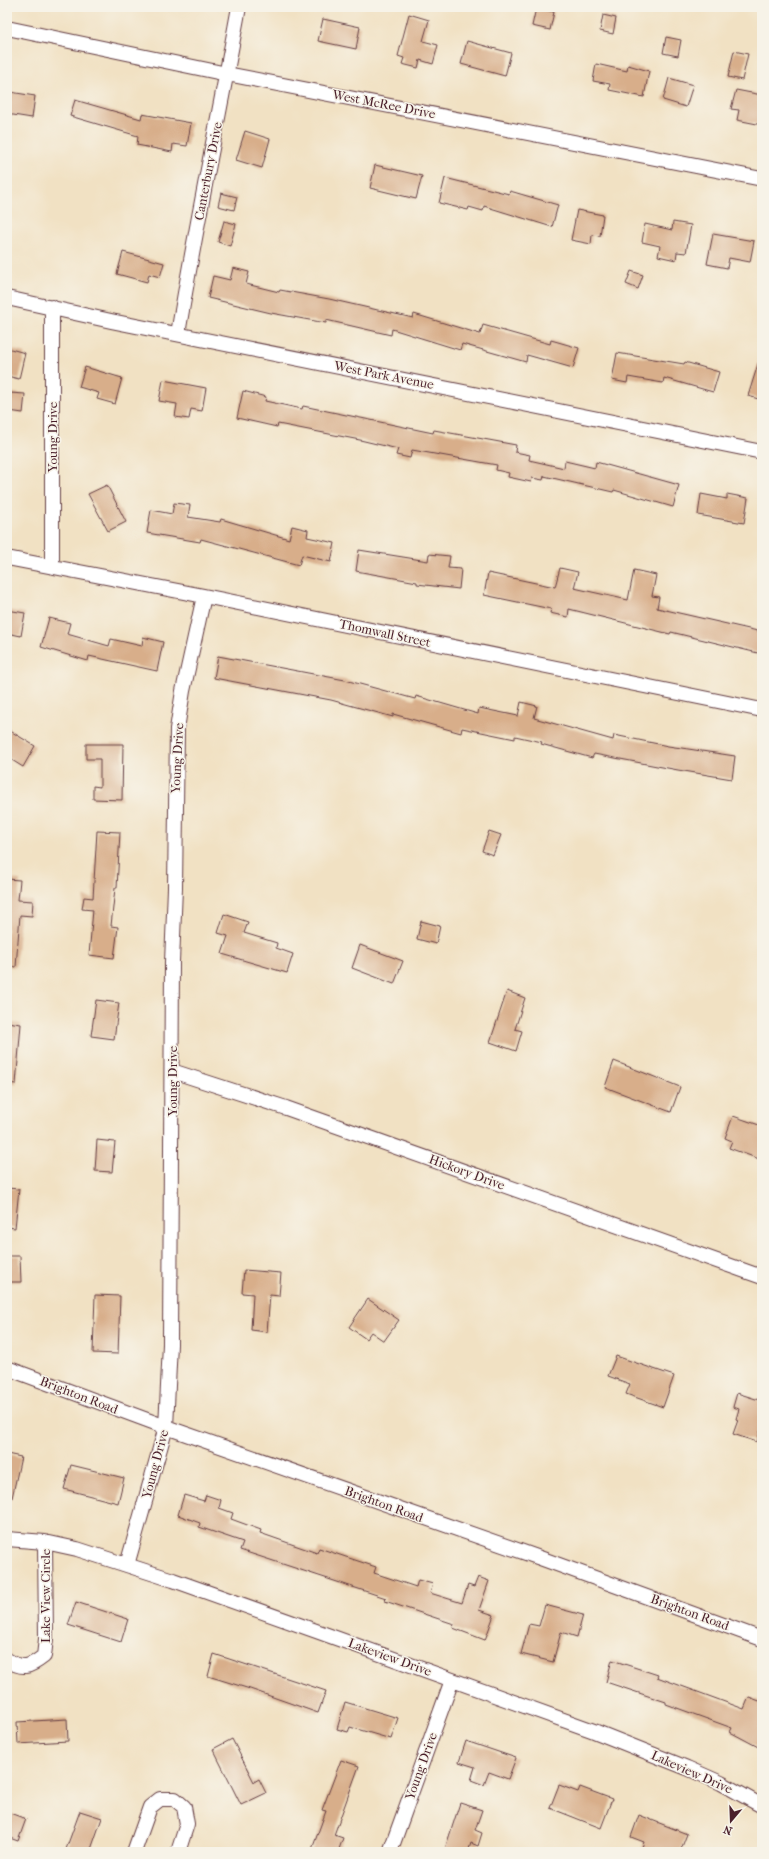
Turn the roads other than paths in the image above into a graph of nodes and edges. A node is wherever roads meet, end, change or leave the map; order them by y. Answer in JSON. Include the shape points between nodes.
{"nodes":[{"id":1,"x":239,"y":7,"type":"edge"},
{"id":2,"x":7,"y":28,"type":"edge"},
{"id":3,"x":227,"y":74,"type":"junction"},
{"id":4,"x":762,"y":179,"type":"edge"},
{"id":5,"x":7,"y":298,"type":"edge"},
{"id":6,"x":52,"y":307,"type":"junction"},
{"id":7,"x":178,"y":334,"type":"junction"},
{"id":8,"x":762,"y":452,"type":"edge"},
{"id":9,"x":7,"y":558,"type":"edge"},
{"id":10,"x":52,"y":566,"type":"junction"},
{"id":11,"x":204,"y":596,"type":"junction"},
{"id":12,"x":762,"y":710,"type":"edge"},
{"id":13,"x":172,"y":1071,"type":"junction"},
{"id":14,"x":762,"y":1277,"type":"edge"},
{"id":15,"x":7,"y":1368,"type":"edge"},
{"id":16,"x":166,"y":1427,"type":"junction"},
{"id":17,"x":7,"y":1539,"type":"edge"},
{"id":18,"x":45,"y":1542,"type":"junction"},
{"id":19,"x":127,"y":1565,"type":"junction"},
{"id":20,"x":762,"y":1639,"type":"edge"},
{"id":21,"x":7,"y":1660,"type":"edge"},
{"id":22,"x":452,"y":1680,"type":"junction"},
{"id":23,"x":762,"y":1806,"type":"edge"},
{"id":24,"x":134,"y":1852,"type":"edge"},
{"id":25,"x":178,"y":1852,"type":"edge"},
{"id":26,"x":390,"y":1852,"type":"edge"}],
"edges":[{"from":1,"to":3,"type":"street","name":"Canterbury Drive"},
{"from":2,"to":3,"type":"street","name":"West McRee Drive"},
{"from":3,"to":4,"type":"street","name":"West McRee Drive"},
{"from":3,"to":7,"type":"street","name":"Canterbury Drive"},
{"from":5,"to":6,"type":"street","name":"West Park Avenue"},
{"from":6,"to":7,"type":"street","name":"West Park Avenue"},
{"from":6,"to":10,"type":"street","name":"Young Drive"},
{"from":7,"to":8,"type":"street","name":"West Park Avenue"},
{"from":9,"to":10,"type":"street","name":"Thomwall Street"},
{"from":10,"to":11,"type":"street","name":"Thomwall Street"},
{"from":11,"to":12,"type":"street","name":"Thomwall Street"},
{"from":11,"to":13,"type":"street","name":"Young Drive","via":[[177,729]]},
{"from":13,"to":14,"type":"street","name":"Hickory Drive","via":[[286,1108]]},
{"from":13,"to":16,"type":"street","name":"Young Drive","via":[[170,1344]]},
{"from":15,"to":16,"type":"street","name":"Brighton Road"},
{"from":16,"to":19,"type":"street","name":"Young Drive"},
{"from":16,"to":20,"type":"street","name":"Brighton Road"},
{"from":17,"to":18,"type":"street","name":"Lakeview Drive"},
{"from":18,"to":19,"type":"street","name":"Lakeview Drive","via":[[77,1548]]},
{"from":18,"to":21,"type":"street","name":"Lake View Circle","via":[[44,1656],[31,1666],[16,1666]]},
{"from":19,"to":22,"type":"street","name":"Lakeview Drive"},
{"from":22,"to":23,"type":"street","name":"Lakeview Drive","via":[[594,1731],[687,1768]]},
{"from":22,"to":26,"type":"street","name":"Young Drive"},
{"from":24,"to":25,"type":"street","via":[[150,1807],[160,1799],[175,1798],[184,1808],[187,1824]]}]}
